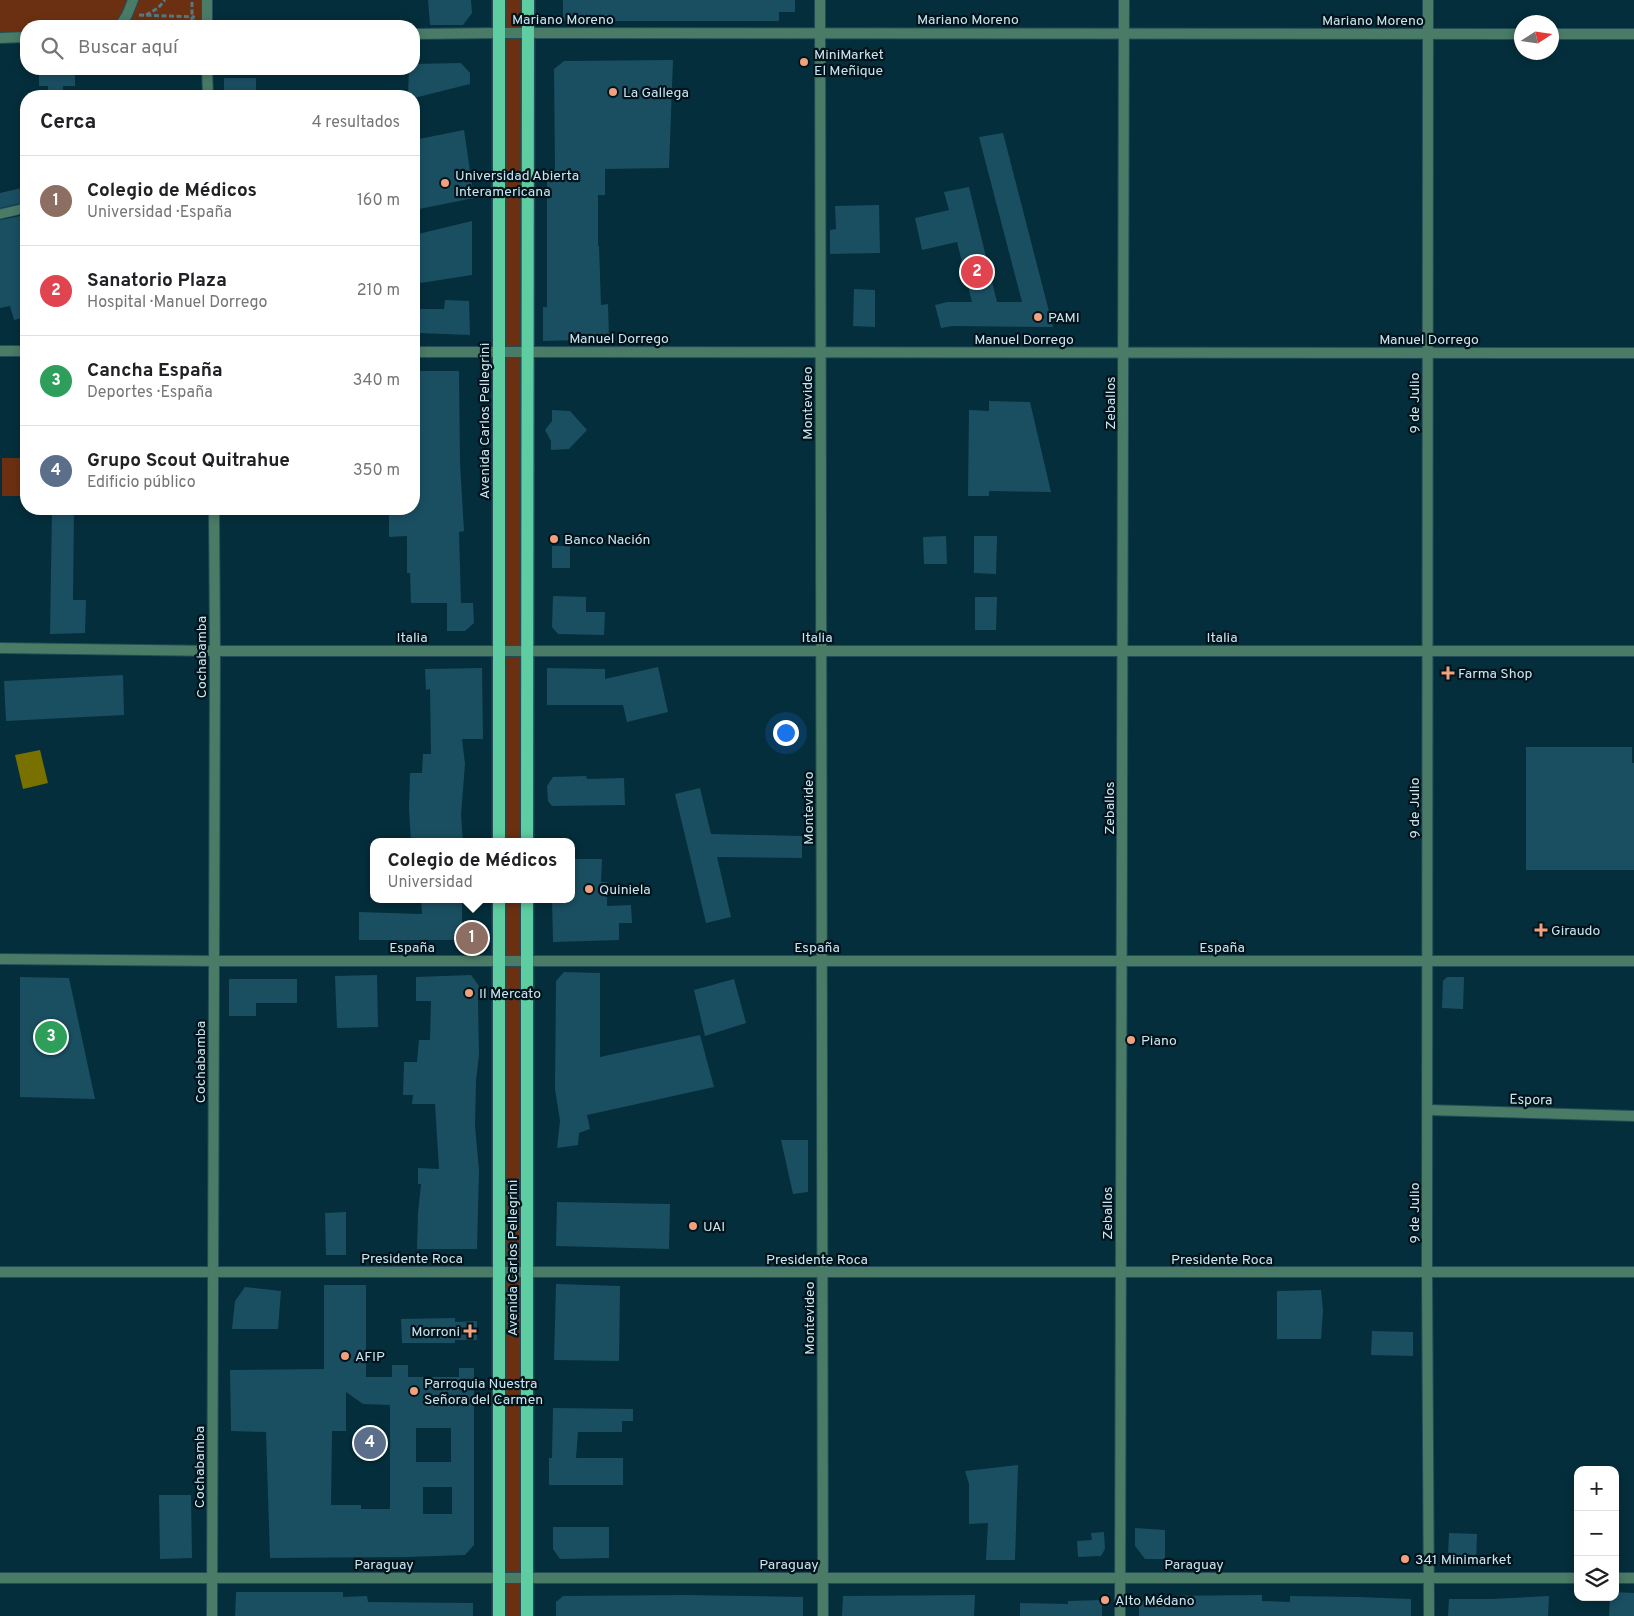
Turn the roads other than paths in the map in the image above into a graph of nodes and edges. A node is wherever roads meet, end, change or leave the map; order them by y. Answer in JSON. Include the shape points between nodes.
{"nodes":[{"id":1,"x":133,"y":0,"type":"edge"},
{"id":2,"x":207,"y":0,"type":"edge"},
{"id":3,"x":499,"y":0,"type":"edge"},
{"id":4,"x":528,"y":0,"type":"edge"},
{"id":5,"x":820,"y":0,"type":"edge"},
{"id":6,"x":1124,"y":0,"type":"edge"},
{"id":7,"x":1428,"y":0,"type":"edge"},
{"id":8,"x":124,"y":20,"type":"edge"},
{"id":9,"x":207,"y":20,"type":"edge"},
{"id":10,"x":499,"y":32,"type":"junction"},
{"id":11,"x":528,"y":33,"type":"junction"},
{"id":12,"x":820,"y":33,"type":"junction"},
{"id":13,"x":1124,"y":33,"type":"junction"},
{"id":14,"x":420,"y":34,"type":"edge"},
{"id":15,"x":1428,"y":34,"type":"junction"},
{"id":16,"x":1514,"y":34,"type":"edge"},
{"id":17,"x":1559,"y":34,"type":"edge"},
{"id":18,"x":1634,"y":34,"type":"edge"},
{"id":19,"x":0,"y":38,"type":"edge"},
{"id":20,"x":20,"y":38,"type":"edge"},
{"id":21,"x":207,"y":75,"type":"edge"},
{"id":22,"x":208,"y":90,"type":"edge"},
{"id":23,"x":20,"y":209,"type":"edge"},
{"id":24,"x":0,"y":214,"type":"edge"},
{"id":25,"x":0,"y":351,"type":"edge"},
{"id":26,"x":20,"y":351,"type":"edge"},
{"id":27,"x":420,"y":352,"type":"edge"},
{"id":28,"x":499,"y":352,"type":"junction"},
{"id":29,"x":528,"y":352,"type":"junction"},
{"id":30,"x":821,"y":352,"type":"junction"},
{"id":31,"x":1123,"y":353,"type":"junction"},
{"id":32,"x":1428,"y":353,"type":"junction"},
{"id":33,"x":1634,"y":353,"type":"edge"},
{"id":34,"x":214,"y":515,"type":"edge"},
{"id":35,"x":0,"y":648,"type":"edge"},
{"id":36,"x":215,"y":651,"type":"junction"},
{"id":37,"x":499,"y":651,"type":"junction"},
{"id":38,"x":528,"y":651,"type":"junction"},
{"id":39,"x":821,"y":651,"type":"junction"},
{"id":40,"x":1123,"y":651,"type":"junction"},
{"id":41,"x":1428,"y":651,"type":"junction"},
{"id":42,"x":1634,"y":651,"type":"edge"},
{"id":43,"x":499,"y":838,"type":"edge"},
{"id":44,"x":528,"y":838,"type":"edge"},
{"id":45,"x":499,"y":903,"type":"edge"},
{"id":46,"x":527,"y":903,"type":"edge"},
{"id":47,"x":0,"y":959,"type":"edge"},
{"id":48,"x":214,"y":961,"type":"junction"},
{"id":49,"x":499,"y":961,"type":"junction"},
{"id":50,"x":527,"y":961,"type":"junction"},
{"id":51,"x":822,"y":961,"type":"junction"},
{"id":52,"x":1122,"y":961,"type":"junction"},
{"id":53,"x":1428,"y":961,"type":"junction"},
{"id":54,"x":1634,"y":961,"type":"edge"},
{"id":55,"x":1428,"y":1110,"type":"junction"},
{"id":56,"x":1634,"y":1116,"type":"edge"},
{"id":57,"x":0,"y":1272,"type":"edge"},
{"id":58,"x":213,"y":1272,"type":"junction"},
{"id":59,"x":499,"y":1272,"type":"junction"},
{"id":60,"x":527,"y":1272,"type":"junction"},
{"id":61,"x":822,"y":1272,"type":"junction"},
{"id":62,"x":1121,"y":1272,"type":"junction"},
{"id":63,"x":1427,"y":1272,"type":"junction"},
{"id":64,"x":1634,"y":1272,"type":"edge"},
{"id":65,"x":0,"y":1578,"type":"edge"},
{"id":66,"x":212,"y":1578,"type":"junction"},
{"id":67,"x":499,"y":1578,"type":"junction"},
{"id":68,"x":527,"y":1578,"type":"junction"},
{"id":69,"x":823,"y":1578,"type":"junction"},
{"id":70,"x":1120,"y":1578,"type":"junction"},
{"id":71,"x":1429,"y":1578,"type":"junction"},
{"id":72,"x":1574,"y":1578,"type":"edge"},
{"id":73,"x":1619,"y":1578,"type":"edge"},
{"id":74,"x":1634,"y":1578,"type":"edge"},
{"id":75,"x":212,"y":1616,"type":"edge"},
{"id":76,"x":499,"y":1616,"type":"edge"},
{"id":77,"x":527,"y":1616,"type":"edge"},
{"id":78,"x":823,"y":1616,"type":"edge"},
{"id":79,"x":1120,"y":1616,"type":"edge"},
{"id":80,"x":1429,"y":1616,"type":"edge"}],
"edges":[{"from":1,"to":8,"type":"street"},
{"from":2,"to":9,"type":"street"},
{"from":3,"to":10,"type":"main road","name":"Avenida Carlos Pellegrini"},
{"from":4,"to":11,"type":"main road"},
{"from":5,"to":12,"type":"street","name":"Montevideo"},
{"from":6,"to":13,"type":"street","name":"Zeballos"},
{"from":7,"to":15,"type":"street","name":"9 de Julio"},
{"from":10,"to":11,"type":"street","name":"Mariano Moreno"},
{"from":10,"to":14,"type":"street","name":"Mariano Moreno"},
{"from":10,"to":28,"type":"main road","name":"Avenida Carlos Pellegrini"},
{"from":11,"to":12,"type":"street","name":"Mariano Moreno"},
{"from":11,"to":29,"type":"main road"},
{"from":12,"to":13,"type":"street","name":"Mariano Moreno"},
{"from":12,"to":30,"type":"street","name":"Montevideo"},
{"from":13,"to":15,"type":"street","name":"Mariano Moreno"},
{"from":13,"to":31,"type":"street","name":"Zeballos"},
{"from":15,"to":16,"type":"street","name":"Mariano Moreno"},
{"from":15,"to":32,"type":"street","name":"9 de Julio"},
{"from":17,"to":18,"type":"street"},
{"from":19,"to":20,"type":"street"},
{"from":21,"to":22,"type":"street"},
{"from":23,"to":24,"type":"lane"},
{"from":25,"to":26,"type":"street"},
{"from":27,"to":28,"type":"street","name":"Manuel Dorrego"},
{"from":28,"to":29,"type":"street","name":"Manuel Dorrego"},
{"from":28,"to":37,"type":"main road","name":"Avenida Carlos Pellegrini"},
{"from":29,"to":30,"type":"street","name":"Manuel Dorrego"},
{"from":29,"to":38,"type":"main road"},
{"from":30,"to":31,"type":"street","name":"Manuel Dorrego"},
{"from":30,"to":39,"type":"street","name":"Montevideo"},
{"from":31,"to":32,"type":"street","name":"Manuel Dorrego"},
{"from":31,"to":40,"type":"street","name":"Zeballos"},
{"from":32,"to":33,"type":"street","name":"Manuel Dorrego"},
{"from":32,"to":41,"type":"street","name":"9 de Julio"},
{"from":34,"to":36,"type":"street","name":"Cochabamba"},
{"from":35,"to":36,"type":"street","name":"Italia"},
{"from":36,"to":37,"type":"street","name":"Italia"},
{"from":36,"to":48,"type":"street","name":"Cochabamba"},
{"from":37,"to":38,"type":"street","name":"Italia"},
{"from":37,"to":43,"type":"main road","name":"Avenida Carlos Pellegrini"},
{"from":38,"to":39,"type":"street","name":"Italia"},
{"from":38,"to":44,"type":"main road"},
{"from":39,"to":40,"type":"street","name":"Italia"},
{"from":39,"to":51,"type":"street","name":"Montevideo"},
{"from":40,"to":41,"type":"street","name":"Italia"},
{"from":40,"to":52,"type":"street","name":"Zeballos"},
{"from":41,"to":42,"type":"street","name":"Italia"},
{"from":41,"to":53,"type":"street","name":"9 de Julio"},
{"from":45,"to":49,"type":"main road","name":"Avenida Carlos Pellegrini"},
{"from":46,"to":50,"type":"main road","name":"Avenida Carlos Pellegrini"},
{"from":47,"to":48,"type":"street","name":"España"},
{"from":48,"to":49,"type":"street","name":"España"},
{"from":48,"to":58,"type":"street","name":"Cochabamba"},
{"from":49,"to":50,"type":"street","name":"España"},
{"from":49,"to":59,"type":"main road","name":"Avenida Carlos Pellegrini"},
{"from":50,"to":51,"type":"street","name":"España"},
{"from":50,"to":60,"type":"main road","name":"Avenida Carlos Pellegrini"},
{"from":51,"to":52,"type":"street","name":"España"},
{"from":51,"to":61,"type":"street","name":"Montevideo"},
{"from":52,"to":53,"type":"street","name":"España"},
{"from":52,"to":62,"type":"street","name":"Zeballos"},
{"from":53,"to":54,"type":"street","name":"España"},
{"from":53,"to":55,"type":"street","name":"9 de Julio"},
{"from":55,"to":56,"type":"street","name":"Espora"},
{"from":55,"to":63,"type":"street","name":"9 de Julio"},
{"from":57,"to":58,"type":"street","name":"Presidente Roca"},
{"from":58,"to":59,"type":"street","name":"Presidente Roca"},
{"from":58,"to":66,"type":"street","name":"Cochabamba"},
{"from":59,"to":60,"type":"street","name":"Presidente Roca"},
{"from":59,"to":67,"type":"main road","name":"Avenida Carlos Pellegrini"},
{"from":60,"to":61,"type":"street","name":"Presidente Roca"},
{"from":60,"to":68,"type":"main road","name":"Avenida Carlos Pellegrini"},
{"from":61,"to":62,"type":"street","name":"Presidente Roca"},
{"from":61,"to":69,"type":"street","name":"Montevideo"},
{"from":62,"to":63,"type":"street","name":"Presidente Roca"},
{"from":62,"to":70,"type":"street","name":"Zeballos"},
{"from":63,"to":64,"type":"street","name":"Presidente Roca"},
{"from":63,"to":71,"type":"street","name":"9 de Julio"},
{"from":65,"to":66,"type":"street","name":"Paraguay"},
{"from":66,"to":67,"type":"street","name":"Paraguay"},
{"from":66,"to":75,"type":"street","name":"Cochabamba"},
{"from":67,"to":68,"type":"street","name":"Paraguay"},
{"from":67,"to":76,"type":"main road","name":"Avenida Carlos Pellegrini"},
{"from":68,"to":69,"type":"street","name":"Paraguay"},
{"from":68,"to":77,"type":"main road","name":"Avenida Carlos Pellegrini"},
{"from":69,"to":70,"type":"street","name":"Paraguay"},
{"from":69,"to":78,"type":"street","name":"Montevideo"},
{"from":70,"to":71,"type":"street","name":"Paraguay"},
{"from":70,"to":79,"type":"street","name":"Zeballos"},
{"from":71,"to":72,"type":"street","name":"Paraguay"},
{"from":71,"to":80,"type":"street","name":"9 de Julio"},
{"from":73,"to":74,"type":"street"}]}
